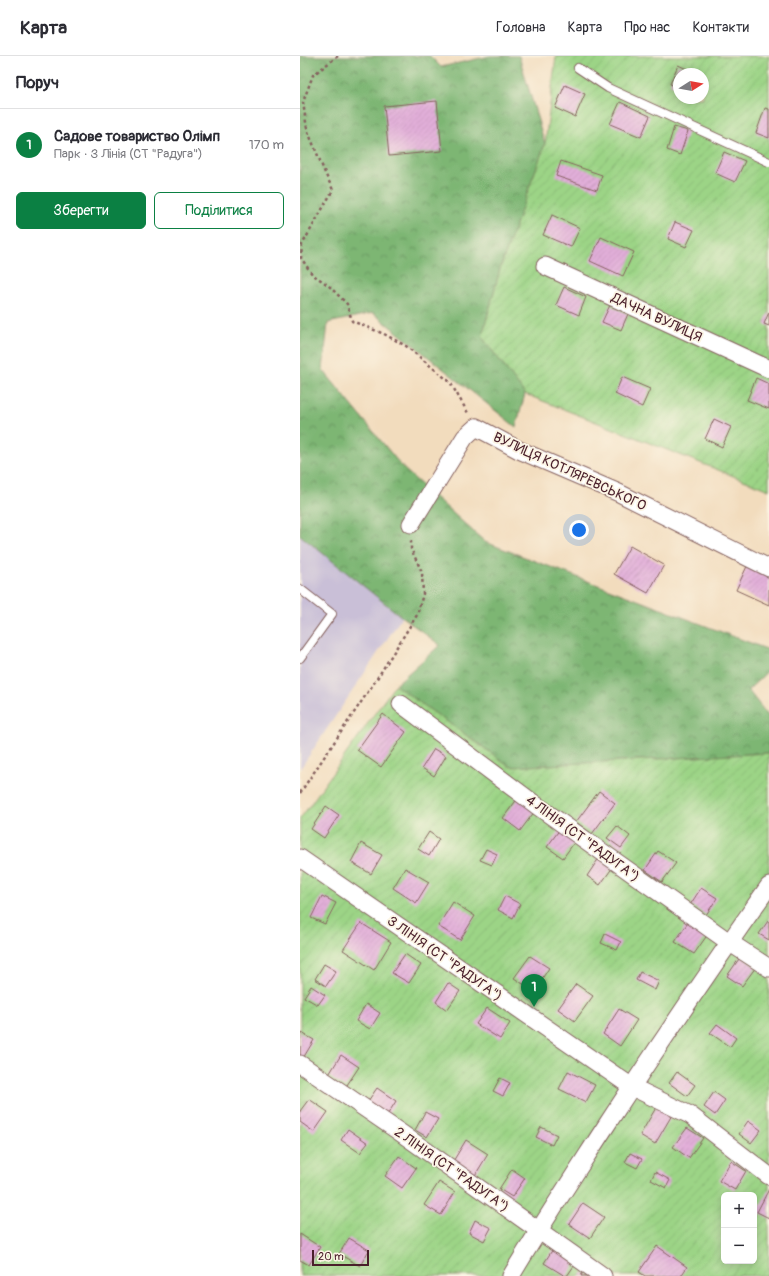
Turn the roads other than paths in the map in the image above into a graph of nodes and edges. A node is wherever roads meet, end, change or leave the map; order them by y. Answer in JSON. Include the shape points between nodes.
{"nodes":[{"id":1,"x":578,"y":68,"type":"dead end"},
{"id":2,"x":769,"y":162,"type":"edge"},
{"id":3,"x":545,"y":266,"type":"dead end"},
{"id":4,"x":769,"y":369,"type":"edge"},
{"id":5,"x":411,"y":524,"type":"road end"},
{"id":6,"x":769,"y":568,"type":"edge"},
{"id":7,"x":300,"y":589,"type":"edge"},
{"id":8,"x":300,"y":658,"type":"edge"},
{"id":9,"x":401,"y":704,"type":"dead end"},
{"id":10,"x":300,"y":858,"type":"edge"},
{"id":11,"x":769,"y":886,"type":"edge"},
{"id":12,"x":729,"y":942,"type":"junction"},
{"id":13,"x":769,"y":968,"type":"edge"},
{"id":14,"x":300,"y":1064,"type":"edge"},
{"id":15,"x":632,"y":1087,"type":"junction"},
{"id":16,"x":769,"y":1176,"type":"edge"},
{"id":17,"x":538,"y":1230,"type":"junction"},
{"id":18,"x":511,"y":1276,"type":"edge"},
{"id":19,"x":602,"y":1276,"type":"edge"}],
"edges":[{"from":1,"to":2,"type":"lane","via":[[608,88]]},
{"from":3,"to":4,"type":"street","name":"ДАЧНА ВУЛИЦЯ"},
{"from":5,"to":6,"type":"street","name":"ВУЛИЦЯ КОТЛЯРЕВСЬКОГО","via":[[465,437],[476,427],[519,450],[620,493]]},
{"from":7,"to":8,"type":"lane","via":[[332,614]]},
{"from":9,"to":12,"type":"street","name":"4 ЛІНІЯ (СТ \"РАДУГА\")","via":[[536,805]]},
{"from":10,"to":15,"type":"street","name":"З ЛІНІЯ (СТ \"РАДУГА\")"},
{"from":11,"to":12,"type":"street"},
{"from":12,"to":13,"type":"street","name":"4 ЛІНІЯ (СТ \"РАДУГА\")"},
{"from":12,"to":15,"type":"street"},
{"from":14,"to":17,"type":"street","name":"2 ЛІНІЯ (СТ \"РАДУГА\")"},
{"from":15,"to":16,"type":"street","name":"З ЛІНІЯ (СТ \"РАДУГА\")","via":[[690,1115]]},
{"from":15,"to":17,"type":"street"},
{"from":17,"to":18,"type":"street"},
{"from":17,"to":19,"type":"street","name":"2 ЛІНІЯ (СТ \"РАДУГА\")"}]}
